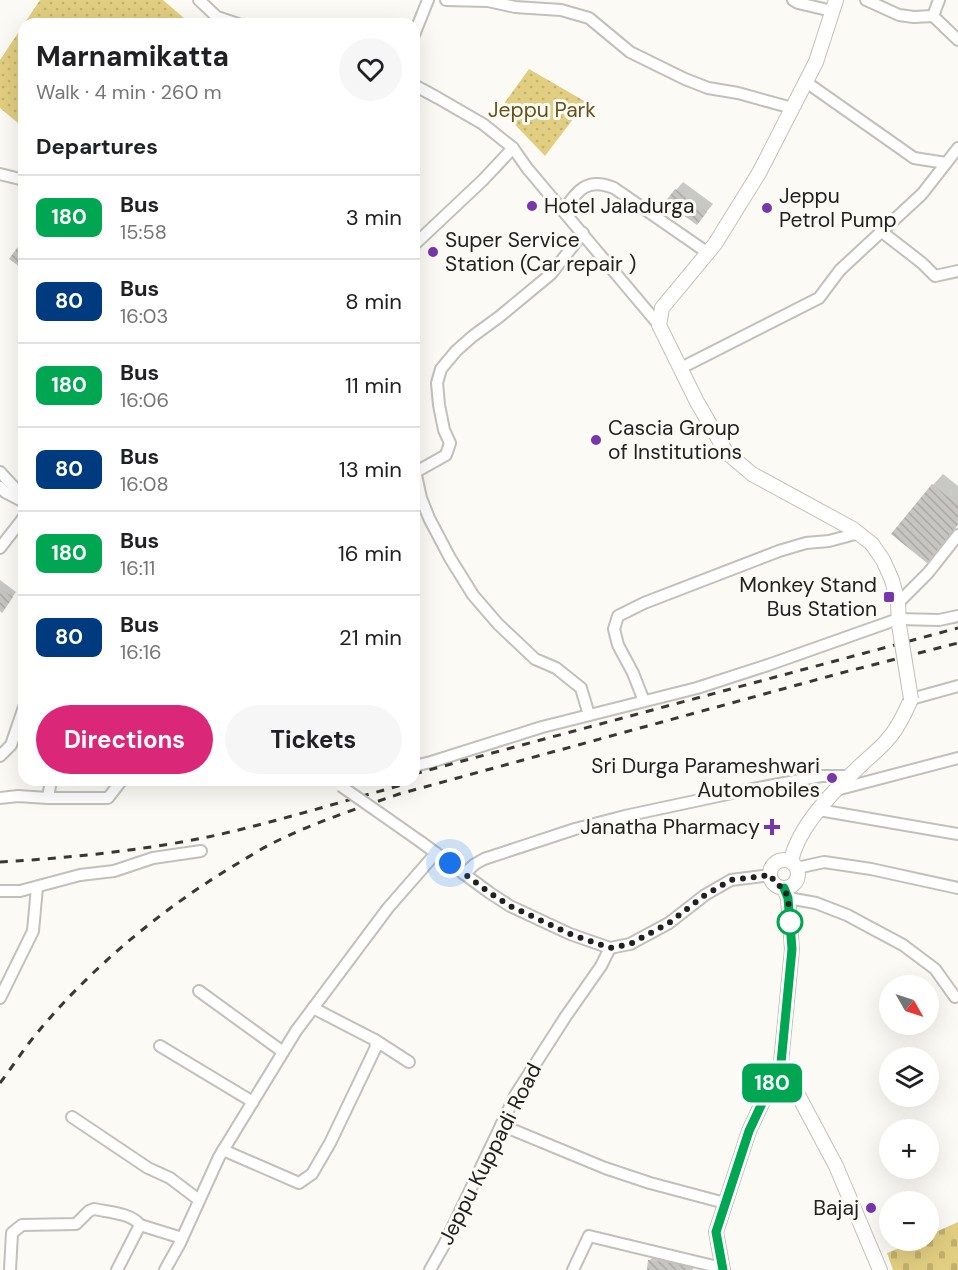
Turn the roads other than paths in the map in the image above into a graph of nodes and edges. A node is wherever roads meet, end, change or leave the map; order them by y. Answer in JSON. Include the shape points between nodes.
{"nodes":[{"id":1,"x":199,"y":0,"type":"edge"},
{"id":2,"x":429,"y":0,"type":"edge"},
{"id":3,"x":446,"y":0,"type":"edge"},
{"id":4,"x":793,"y":0,"type":"edge"},
{"id":5,"x":866,"y":0,"type":"edge"},
{"id":6,"x":939,"y":0,"type":"edge"},
{"id":7,"x":834,"y":5,"type":"edge"},
{"id":8,"x":933,"y":16,"type":"junction"},
{"id":9,"x":211,"y":18,"type":"edge"},
{"id":10,"x":420,"y":22,"type":"edge"},
{"id":11,"x":958,"y":40,"type":"edge"},
{"id":12,"x":806,"y":82,"type":"junction"},
{"id":13,"x":420,"y":88,"type":"edge"},
{"id":14,"x":792,"y":108,"type":"junction"},
{"id":15,"x":513,"y":148,"type":"junction"},
{"id":16,"x":958,"y":148,"type":"edge"},
{"id":17,"x":946,"y":164,"type":"junction"},
{"id":18,"x":0,"y":174,"type":"edge"},
{"id":19,"x":18,"y":178,"type":"edge"},
{"id":20,"x":563,"y":211,"type":"junction"},
{"id":21,"x":882,"y":232,"type":"junction"},
{"id":22,"x":583,"y":233,"type":"junction"},
{"id":23,"x":420,"y":239,"type":"edge"},
{"id":24,"x":708,"y":253,"type":"junction"},
{"id":25,"x":958,"y":271,"type":"edge"},
{"id":26,"x":659,"y":325,"type":"junction"},
{"id":27,"x":681,"y":368,"type":"junction"},
{"id":28,"x":420,"y":467,"type":"edge"},
{"id":29,"x":0,"y":472,"type":"edge"},
{"id":30,"x":0,"y":487,"type":"edge"},
{"id":31,"x":18,"y":493,"type":"edge"},
{"id":32,"x":420,"y":494,"type":"edge"},
{"id":33,"x":18,"y":497,"type":"edge"},
{"id":34,"x":18,"y":525,"type":"edge"},
{"id":35,"x":859,"y":534,"type":"junction"},
{"id":36,"x":958,"y":535,"type":"edge"},
{"id":37,"x":0,"y":548,"type":"edge"},
{"id":38,"x":898,"y":603,"type":"junction"},
{"id":39,"x":958,"y":616,"type":"edge"},
{"id":40,"x":898,"y":622,"type":"junction"},
{"id":41,"x":958,"y":686,"type":"edge"},
{"id":42,"x":911,"y":699,"type":"junction"},
{"id":43,"x":644,"y":701,"type":"junction"},
{"id":44,"x":589,"y":715,"type":"junction"},
{"id":45,"x":18,"y":724,"type":"edge"},
{"id":46,"x":0,"y":756,"type":"edge"},
{"id":47,"x":958,"y":758,"type":"edge"},
{"id":48,"x":420,"y":765,"type":"edge"},
{"id":49,"x":849,"y":776,"type":"junction"},
{"id":50,"x":50,"y":786,"type":"edge"},
{"id":51,"x":117,"y":786,"type":"edge"},
{"id":52,"x":341,"y":786,"type":"edge"},
{"id":53,"x":836,"y":790,"type":"junction"},
{"id":54,"x":0,"y":798,"type":"edge"},
{"id":55,"x":48,"y":798,"type":"junction"},
{"id":56,"x":819,"y":810,"type":"junction"},
{"id":57,"x":958,"y":834,"type":"edge"},
{"id":58,"x":201,"y":851,"type":"dead end"},
{"id":59,"x":436,"y":853,"type":"junction"},
{"id":60,"x":794,"y":865,"type":"junction"},
{"id":61,"x":464,"y":874,"type":"junction"},
{"id":62,"x":771,"y":875,"type":"junction"},
{"id":63,"x":37,"y":887,"type":"junction"},
{"id":64,"x":958,"y":888,"type":"edge"},
{"id":65,"x":0,"y":891,"type":"edge"},
{"id":66,"x":786,"y":893,"type":"junction"},
{"id":67,"x":610,"y":948,"type":"junction"},
{"id":68,"x":199,"y":991,"type":"dead end"},
{"id":69,"x":955,"y":997,"type":"dead end"},
{"id":70,"x":0,"y":998,"type":"edge"},
{"id":71,"x":313,"y":1008,"type":"junction"},
{"id":72,"x":375,"y":1040,"type":"junction"},
{"id":73,"x":160,"y":1046,"type":"dead end"},
{"id":74,"x":283,"y":1052,"type":"junction"},
{"id":75,"x":409,"y":1062,"type":"dead end"},
{"id":76,"x":781,"y":1063,"type":"junction"},
{"id":77,"x":253,"y":1102,"type":"junction"},
{"id":78,"x":72,"y":1117,"type":"dead end"},
{"id":79,"x":501,"y":1125,"type":"junction"},
{"id":80,"x":223,"y":1150,"type":"junction"},
{"id":81,"x":199,"y":1200,"type":"junction"},
{"id":82,"x":725,"y":1203,"type":"junction"},
{"id":83,"x":140,"y":1225,"type":"junction"},
{"id":84,"x":182,"y":1238,"type":"junction"},
{"id":85,"x":722,"y":1269,"type":"edge"},
{"id":86,"x":9,"y":1270,"type":"edge"},
{"id":87,"x":117,"y":1270,"type":"edge"},
{"id":88,"x":165,"y":1270,"type":"edge"},
{"id":89,"x":430,"y":1270,"type":"edge"},
{"id":90,"x":573,"y":1270,"type":"edge"},
{"id":91,"x":880,"y":1270,"type":"edge"}],
"edges":[{"from":1,"to":9,"type":"street"},
{"from":2,"to":10,"type":"street"},
{"from":3,"to":14,"type":"street","via":[[561,10],[589,18],[630,52],[685,80]]},
{"from":4,"to":7,"type":"street"},
{"from":5,"to":8,"type":"street","via":[[899,15]]},
{"from":6,"to":8,"type":"street"},
{"from":7,"to":12,"type":"main road"},
{"from":8,"to":11,"type":"street"},
{"from":12,"to":14,"type":"main road"},
{"from":12,"to":17,"type":"street","via":[[914,158]]},
{"from":13,"to":15,"type":"street","via":[[483,124]]},
{"from":14,"to":24,"type":"main road","via":[[759,173]]},
{"from":15,"to":20,"type":"street"},
{"from":15,"to":23,"type":"street"},
{"from":16,"to":17,"type":"street"},
{"from":17,"to":21,"type":"street","via":[[922,194]]},
{"from":18,"to":19,"type":"street"},
{"from":20,"to":22,"type":"street"},
{"from":20,"to":24,"type":"street","via":[[586,186],[605,184]]},
{"from":21,"to":25,"type":"street","via":[[934,276]]},
{"from":21,"to":27,"type":"street","via":[[840,270],[819,298]]},
{"from":22,"to":26,"type":"street"},
{"from":22,"to":28,"type":"street","via":[[551,274],[473,336],[441,369],[437,383],[439,405],[450,443],[446,455]]},
{"from":24,"to":26,"type":"main road","via":[[662,308]]},
{"from":26,"to":27,"type":"main road"},
{"from":27,"to":35,"type":"main road","via":[[726,452],[752,474]]},
{"from":29,"to":31,"type":"street"},
{"from":30,"to":33,"type":"street"},
{"from":32,"to":44,"type":"street","via":[[429,518],[473,596],[535,658],[556,668],[581,688]]},
{"from":34,"to":37,"type":"street"},
{"from":35,"to":38,"type":"main road","via":[[883,560]]},
{"from":35,"to":43,"type":"street","via":[[778,551],[618,616],[614,629],[618,645]]},
{"from":36,"to":38,"type":"street"},
{"from":38,"to":40,"type":"main road"},
{"from":39,"to":40,"type":"street"},
{"from":40,"to":42,"type":"main road","bridge":true},
{"from":40,"to":43,"type":"street","via":[[697,688]]},
{"from":41,"to":42,"type":"street"},
{"from":42,"to":49,"type":"main road","via":[[888,740]]},
{"from":43,"to":44,"type":"street"},
{"from":44,"to":48,"type":"street"},
{"from":45,"to":46,"type":"street","via":[[11,745]]},
{"from":47,"to":53,"type":"street"},
{"from":49,"to":53,"type":"main road"},
{"from":49,"to":61,"type":"street","via":[[821,776],[601,822],[484,859]]},
{"from":50,"to":55,"type":"street"},
{"from":51,"to":55,"type":"street","via":[[108,798]]},
{"from":52,"to":59,"type":"street","bridge":true},
{"from":53,"to":56,"type":"main road"},
{"from":54,"to":55,"type":"street"},
{"from":56,"to":57,"type":"street"},
{"from":56,"to":60,"type":"main road","via":[[799,837],[793,851]]},
{"from":58,"to":63,"type":"street","via":[[153,858],[114,872],[80,875]]},
{"from":59,"to":61,"type":"street"},
{"from":59,"to":71,"type":"street","via":[[388,908]]},
{"from":60,"to":62,"type":"main road","via":[[786,860],[778,862]]},
{"from":60,"to":64,"type":"street","via":[[824,862]]},
{"from":60,"to":66,"type":"main road","via":[[798,873]]},
{"from":61,"to":67,"type":"street","via":[[510,906]]},
{"from":62,"to":66,"type":"main road"},
{"from":62,"to":67,"type":"street","via":[[731,880],[669,923],[630,944]]},
{"from":63,"to":65,"type":"street"},
{"from":63,"to":70,"type":"street","via":[[33,931]]},
{"from":66,"to":69,"type":"street","via":[[847,915],[903,945],[935,969]]},
{"from":66,"to":76,"type":"main road","via":[[792,949]]},
{"from":67,"to":79,"type":"street","name":"Jeppu Kuppadi Road","via":[[516,1094]]},
{"from":68,"to":74,"type":"street"},
{"from":71,"to":72,"type":"street"},
{"from":71,"to":74,"type":"street"},
{"from":72,"to":75,"type":"street"},
{"from":72,"to":80,"type":"street","via":[[376,1047],[312,1174],[299,1183]]},
{"from":73,"to":77,"type":"street"},
{"from":74,"to":77,"type":"street"},
{"from":76,"to":82,"type":"main road","via":[[749,1131]]},
{"from":76,"to":91,"type":"main road","via":[[836,1166]]},
{"from":77,"to":80,"type":"street"},
{"from":78,"to":81,"type":"street"},
{"from":79,"to":82,"type":"street","via":[[605,1168]]},
{"from":79,"to":89,"type":"street","name":"Jeppu Kuppadi Road"},
{"from":80,"to":81,"type":"street"},
{"from":81,"to":84,"type":"street"},
{"from":82,"to":85,"type":"main road","via":[[716,1232]]},
{"from":83,"to":84,"type":"street"},
{"from":83,"to":86,"type":"street","via":[[128,1217],[94,1209],[76,1224],[22,1225],[12,1233]]},
{"from":83,"to":87,"type":"street"},
{"from":84,"to":88,"type":"street"},
{"from":85,"to":90,"type":"street","via":[[589,1236]]}]}
